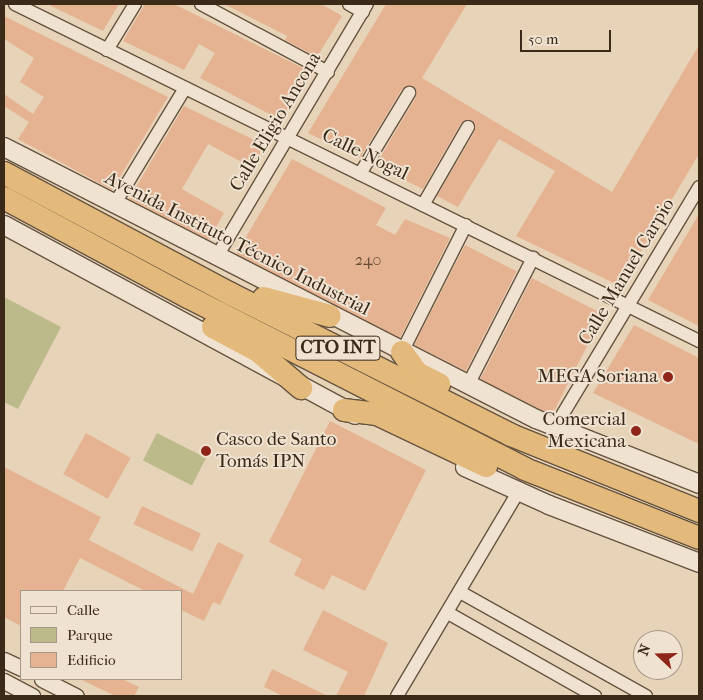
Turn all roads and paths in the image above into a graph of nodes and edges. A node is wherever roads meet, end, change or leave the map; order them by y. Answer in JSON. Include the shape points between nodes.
{"nodes":[{"id":1,"x":15,"y":4,"type":"edge"},
{"id":2,"x":135,"y":4,"type":"edge"},
{"id":3,"x":201,"y":4,"type":"edge"},
{"id":4,"x":349,"y":4,"type":"edge"},
{"id":5,"x":365,"y":8,"type":"edge"},
{"id":6,"x":36,"y":9,"type":"edge"},
{"id":7,"x":107,"y":50,"type":"junction"},
{"id":8,"x":328,"y":72,"type":"junction"},
{"id":9,"x":185,"y":88,"type":"junction"},
{"id":10,"x":408,"y":93,"type":"dead end"},
{"id":11,"x":468,"y":127,"type":"dead end"},
{"id":12,"x":287,"y":138,"type":"junction"},
{"id":13,"x":4,"y":147,"type":"edge"},
{"id":14,"x":4,"y":172,"type":"edge"},
{"id":15,"x":360,"y":174,"type":"junction"},
{"id":16,"x":699,"y":187,"type":"edge"},
{"id":17,"x":4,"y":198,"type":"edge"},
{"id":18,"x":114,"y":205,"type":"junction"},
{"id":19,"x":423,"y":205,"type":"junction"},
{"id":20,"x":4,"y":225,"type":"edge"},
{"id":21,"x":466,"y":225,"type":"junction"},
{"id":22,"x":136,"y":245,"type":"junction"},
{"id":23,"x":216,"y":258,"type":"junction"},
{"id":24,"x":533,"y":258,"type":"junction"},
{"id":25,"x":129,"y":266,"type":"junction"},
{"id":26,"x":629,"y":305,"type":"junction"},
{"id":27,"x":330,"y":316,"type":"junction"},
{"id":28,"x":699,"y":341,"type":"edge"},
{"id":29,"x":402,"y":352,"type":"junction"},
{"id":30,"x":468,"y":385,"type":"junction"},
{"id":31,"x":301,"y":388,"type":"junction"},
{"id":32,"x":344,"y":410,"type":"junction"},
{"id":33,"x":555,"y":427,"type":"junction"},
{"id":34,"x":511,"y":435,"type":"junction"},
{"id":35,"x":526,"y":469,"type":"junction"},
{"id":36,"x":699,"y":484,"type":"edge"},
{"id":37,"x":518,"y":492,"type":"junction"},
{"id":38,"x":699,"y":511,"type":"edge"},
{"id":39,"x":699,"y":538,"type":"edge"},
{"id":40,"x":699,"y":563,"type":"edge"},
{"id":41,"x":460,"y":592,"type":"junction"},
{"id":42,"x":448,"y":613,"type":"junction"},
{"id":43,"x":4,"y":660,"type":"edge"},
{"id":44,"x":20,"y":668,"type":"edge"},
{"id":45,"x":44,"y":680,"type":"edge"},
{"id":46,"x":4,"y":681,"type":"edge"},
{"id":47,"x":32,"y":696,"type":"edge"},
{"id":48,"x":76,"y":696,"type":"edge"},
{"id":49,"x":397,"y":696,"type":"edge"},
{"id":50,"x":594,"y":696,"type":"edge"},
{"id":51,"x":646,"y":696,"type":"edge"}],
"edges":[{"from":1,"to":6,"type":"street","name":"Calle Nogal"},
{"from":2,"to":7,"type":"street"},
{"from":3,"to":8,"type":"street"},
{"from":4,"to":5,"type":"street"},
{"from":5,"to":8,"type":"street","name":"Calle Eligio Ancona"},
{"from":6,"to":7,"type":"street","name":"Calle Nogal"},
{"from":7,"to":9,"type":"street","name":"Calle Nogal"},
{"from":8,"to":12,"type":"street","name":"Calle Eligio Ancona"},
{"from":9,"to":12,"type":"street","name":"Calle Nogal"},
{"from":9,"to":18,"type":"street"},
{"from":10,"to":15,"type":"street"},
{"from":11,"to":19,"type":"street"},
{"from":12,"to":15,"type":"street","name":"Calle Nogal"},
{"from":12,"to":23,"type":"street","name":"Calle Eligio Ancona"},
{"from":13,"to":18,"type":"main road","name":"Avenida Instituto Técnico Industrial","number":"CTO INT"},
{"from":14,"to":22,"type":"highway","number":"CTO INT"},
{"from":15,"to":19,"type":"street","name":"Calle Nogal"},
{"from":16,"to":26,"type":"street","name":"Calle Manuel Carpio"},
{"from":17,"to":25,"type":"highway","number":"CTO INT"},
{"from":18,"to":23,"type":"main road","name":"Avenida Instituto Técnico Industrial","number":"CTO INT"},
{"from":19,"to":21,"type":"street","name":"Calle Nogal"},
{"from":20,"to":31,"type":"main road","number":"CTO INT"},
{"from":21,"to":24,"type":"street","name":"Calle Nogal"},
{"from":21,"to":29,"type":"street"},
{"from":22,"to":27,"type":"highway","via":[[169,250],[276,304]]},
{"from":22,"to":34,"type":"highway","number":"CTO INT"},
{"from":23,"to":27,"type":"main road","name":"Avenida Instituto Técnico Industrial","number":"CTO INT"},
{"from":24,"to":26,"type":"street","name":"Calle Nogal"},
{"from":24,"to":30,"type":"street"},
{"from":25,"to":31,"type":"highway","via":[[148,292],[258,352]]},
{"from":25,"to":35,"type":"highway","number":"CTO INT"},
{"from":26,"to":28,"type":"street","name":"Calle Nogal"},
{"from":26,"to":33,"type":"street","name":"Calle Manuel Carpio"},
{"from":27,"to":29,"type":"main road","name":"Avenida Instituto Técnico Industrial","number":"CTO INT"},
{"from":29,"to":30,"type":"main road","name":"Avenida Instituto Técnico Industrial","number":"CTO INT"},
{"from":29,"to":34,"type":"highway","via":[[417,373],[481,406]]},
{"from":30,"to":33,"type":"main road","name":"Avenida Instituto Técnico Industrial","number":"CTO INT"},
{"from":31,"to":32,"type":"main road","number":"CTO INT"},
{"from":32,"to":35,"type":"highway","via":[[377,414],[490,468]]},
{"from":32,"to":37,"type":"main road","number":"CTO INT"},
{"from":33,"to":36,"type":"main road","name":"Avenida Instituto Técnico Industrial","number":"CTO INT"},
{"from":34,"to":38,"type":"highway","number":"CTO INT"},
{"from":35,"to":39,"type":"highway","number":"CTO INT"},
{"from":37,"to":40,"type":"main road","number":"CTO INT"},
{"from":37,"to":41,"type":"street"},
{"from":41,"to":42,"type":"street"},
{"from":41,"to":51,"type":"street"},
{"from":42,"to":49,"type":"street"},
{"from":42,"to":50,"type":"street"},
{"from":43,"to":44,"type":"street"},
{"from":45,"to":48,"type":"street"},
{"from":46,"to":47,"type":"street"}]}
